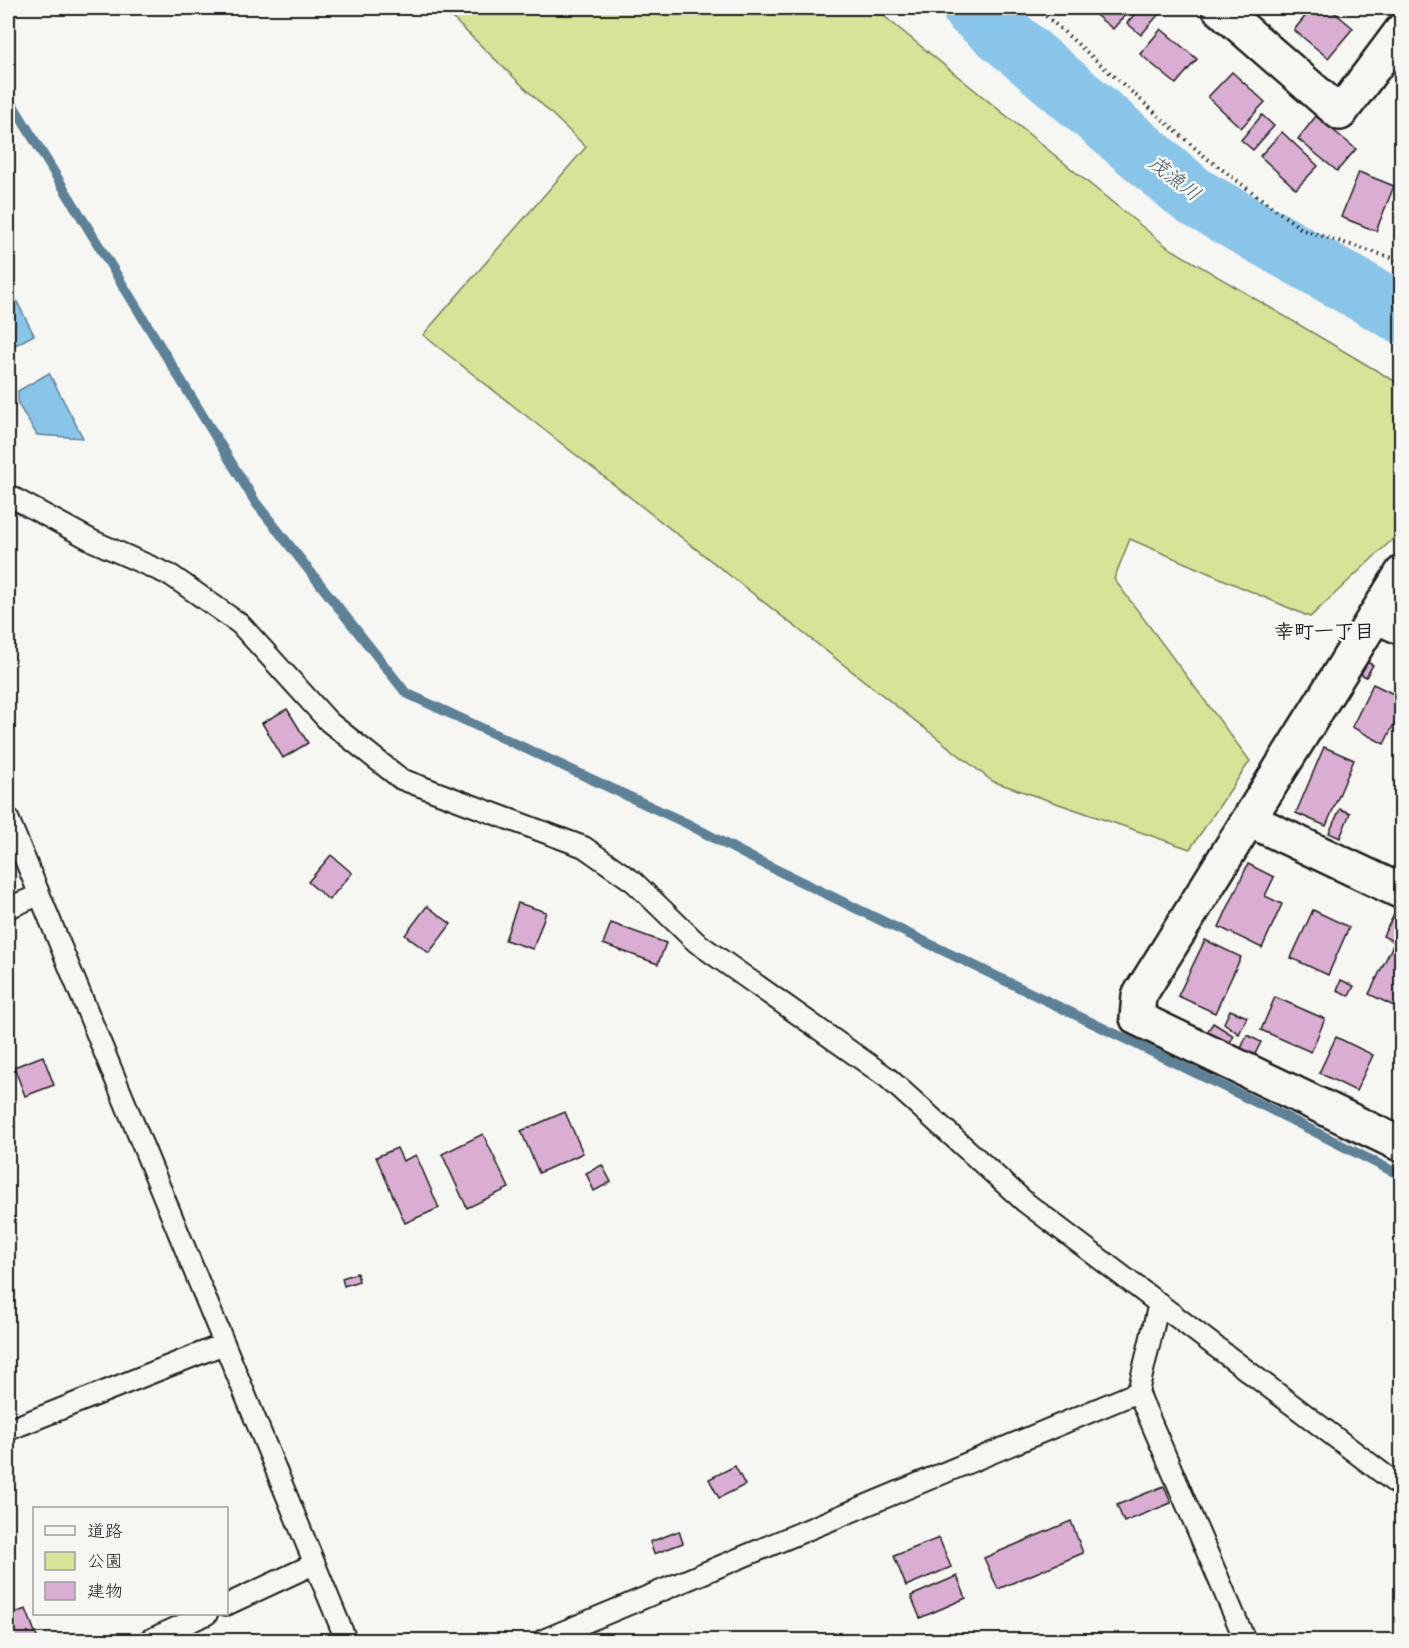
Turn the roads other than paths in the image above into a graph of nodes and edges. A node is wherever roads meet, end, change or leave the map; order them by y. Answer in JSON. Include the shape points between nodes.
{"nodes":[{"id":1,"x":1219,"y":8,"type":"edge"},
{"id":2,"x":1401,"y":30,"type":"edge"},
{"id":3,"x":8,"y":495,"type":"edge"},
{"id":4,"x":1401,"y":573,"type":"edge"},
{"id":5,"x":1388,"y":622,"type":"edge"},
{"id":6,"x":8,"y":818,"type":"edge"},
{"id":7,"x":1250,"y":820,"type":"junction"},
{"id":8,"x":1401,"y":892,"type":"edge"},
{"id":9,"x":39,"y":895,"type":"junction"},
{"id":10,"x":8,"y":908,"type":"edge"},
{"id":11,"x":1401,"y":1145,"type":"edge"},
{"id":12,"x":1159,"y":1303,"type":"junction"},
{"id":13,"x":224,"y":1344,"type":"junction"},
{"id":14,"x":1138,"y":1392,"type":"junction"},
{"id":15,"x":8,"y":1430,"type":"edge"},
{"id":16,"x":1401,"y":1488,"type":"edge"},
{"id":17,"x":314,"y":1564,"type":"junction"},
{"id":18,"x":228,"y":1604,"type":"edge"},
{"id":19,"x":205,"y":1615,"type":"edge"},
{"id":20,"x":149,"y":1641,"type":"edge"},
{"id":21,"x":346,"y":1641,"type":"edge"},
{"id":22,"x":543,"y":1641,"type":"edge"},
{"id":23,"x":1245,"y":1641,"type":"edge"}],
"edges":[{"from":1,"to":2,"type":"street","via":[[1340,113]]},
{"from":3,"to":12,"type":"lane","via":[[93,541],[172,576],[240,624],[329,722],[400,778],[584,847],[634,882],[696,942],[888,1078],[1025,1202]]},
{"from":4,"to":5,"type":"street"},
{"from":5,"to":7,"type":"street"},
{"from":6,"to":9,"type":"lane"},
{"from":7,"to":8,"type":"street"},
{"from":7,"to":11,"type":"street","via":[[1139,996],[1137,1018]]},
{"from":9,"to":10,"type":"lane"},
{"from":9,"to":13,"type":"lane"},
{"from":12,"to":14,"type":"lane"},
{"from":12,"to":16,"type":"lane"},
{"from":13,"to":15,"type":"lane"},
{"from":13,"to":17,"type":"lane"},
{"from":14,"to":22,"type":"lane"},
{"from":14,"to":23,"type":"lane"},
{"from":17,"to":18,"type":"lane"},
{"from":17,"to":21,"type":"lane"},
{"from":19,"to":20,"type":"lane"}]}
